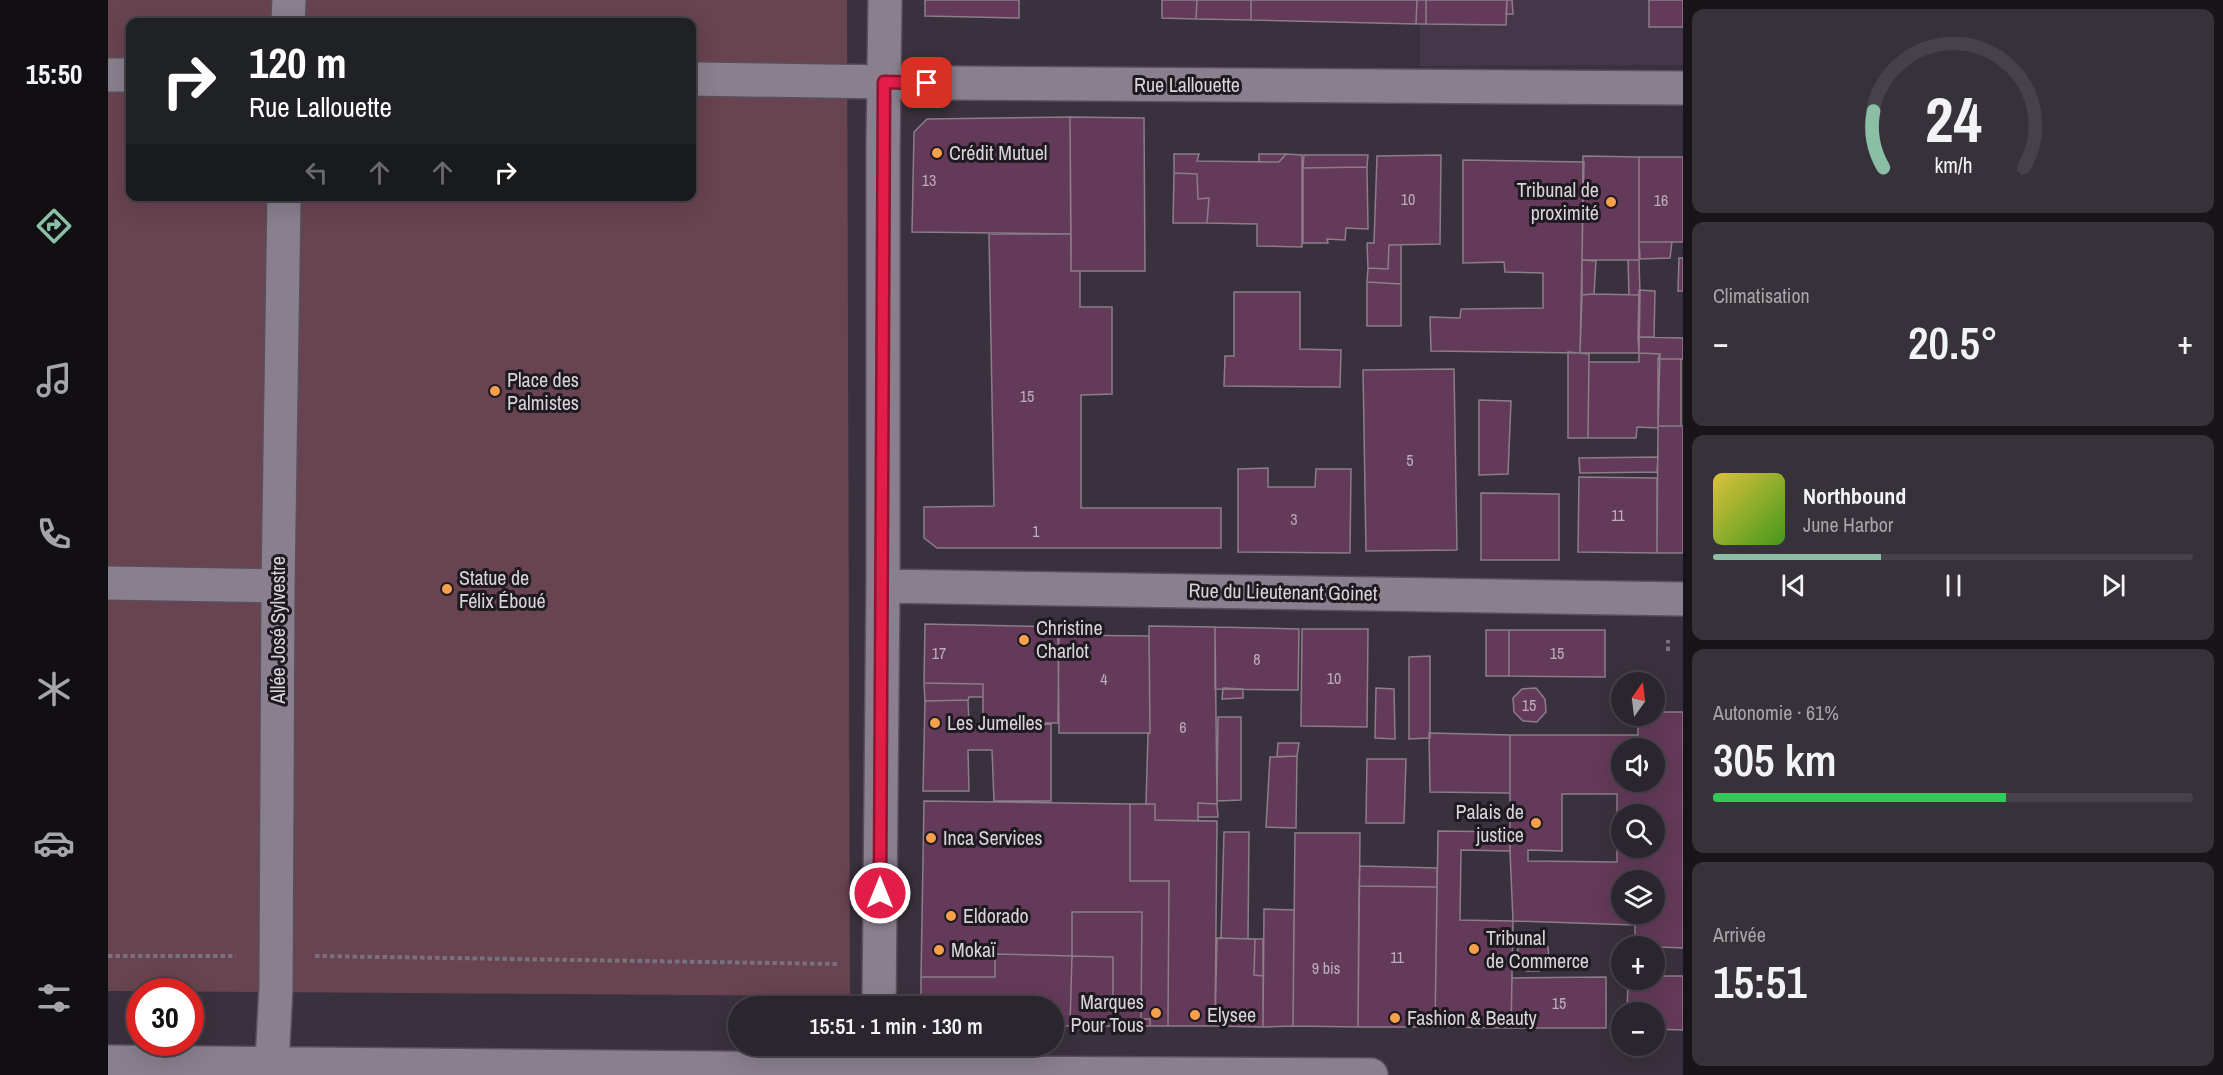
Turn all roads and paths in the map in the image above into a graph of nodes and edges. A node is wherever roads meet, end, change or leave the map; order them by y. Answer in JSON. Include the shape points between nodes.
{"nodes":[{"id":1,"x":289,"y":0,"type":"edge"},
{"id":2,"x":885,"y":0,"type":"edge"},
{"id":3,"x":288,"y":18,"type":"edge"},
{"id":4,"x":108,"y":75,"type":"edge"},
{"id":5,"x":126,"y":75,"type":"edge"},
{"id":6,"x":696,"y":79,"type":"edge"},
{"id":7,"x":884,"y":82,"type":"junction"},
{"id":8,"x":1683,"y":88,"type":"edge"},
{"id":9,"x":284,"y":201,"type":"edge"},
{"id":10,"x":108,"y":583,"type":"edge"},
{"id":11,"x":278,"y":586,"type":"junction"},
{"id":12,"x":882,"y":586,"type":"junction"},
{"id":13,"x":1683,"y":599,"type":"edge"},
{"id":14,"x":108,"y":956,"type":"edge"},
{"id":15,"x":246,"y":956,"type":"dead end"},
{"id":16,"x":308,"y":956,"type":"dead end"},
{"id":17,"x":846,"y":964,"type":"dead end"},
{"id":18,"x":879,"y":996,"type":"edge"},
{"id":19,"x":108,"y":1062,"type":"edge"},
{"id":20,"x":272,"y":1063,"type":"junction"},
{"id":21,"x":877,"y":1064,"type":"edge"},
{"id":22,"x":1371,"y":1075,"type":"edge"}],
"edges":[{"from":1,"to":3,"type":"street"},
{"from":2,"to":7,"type":"street"},
{"from":4,"to":5,"type":"street"},
{"from":6,"to":7,"type":"street","name":"Rue Lallouette"},
{"from":7,"to":8,"type":"street","name":"Rue Lallouette"},
{"from":7,"to":12,"type":"street"},
{"from":9,"to":11,"type":"street","name":"Allée José Sylvestre"},
{"from":10,"to":11,"type":"street"},
{"from":11,"to":20,"type":"street","name":"Allée José Sylvestre","via":[[276,987]]},
{"from":12,"to":13,"type":"street","name":"Rue du Lieutenant Goinet"},
{"from":12,"to":18,"type":"street"},
{"from":14,"to":15,"type":"path"},
{"from":16,"to":17,"type":"path"},
{"from":19,"to":20,"type":"street"},
{"from":20,"to":21,"type":"street"},
{"from":21,"to":22,"type":"street"}]}
